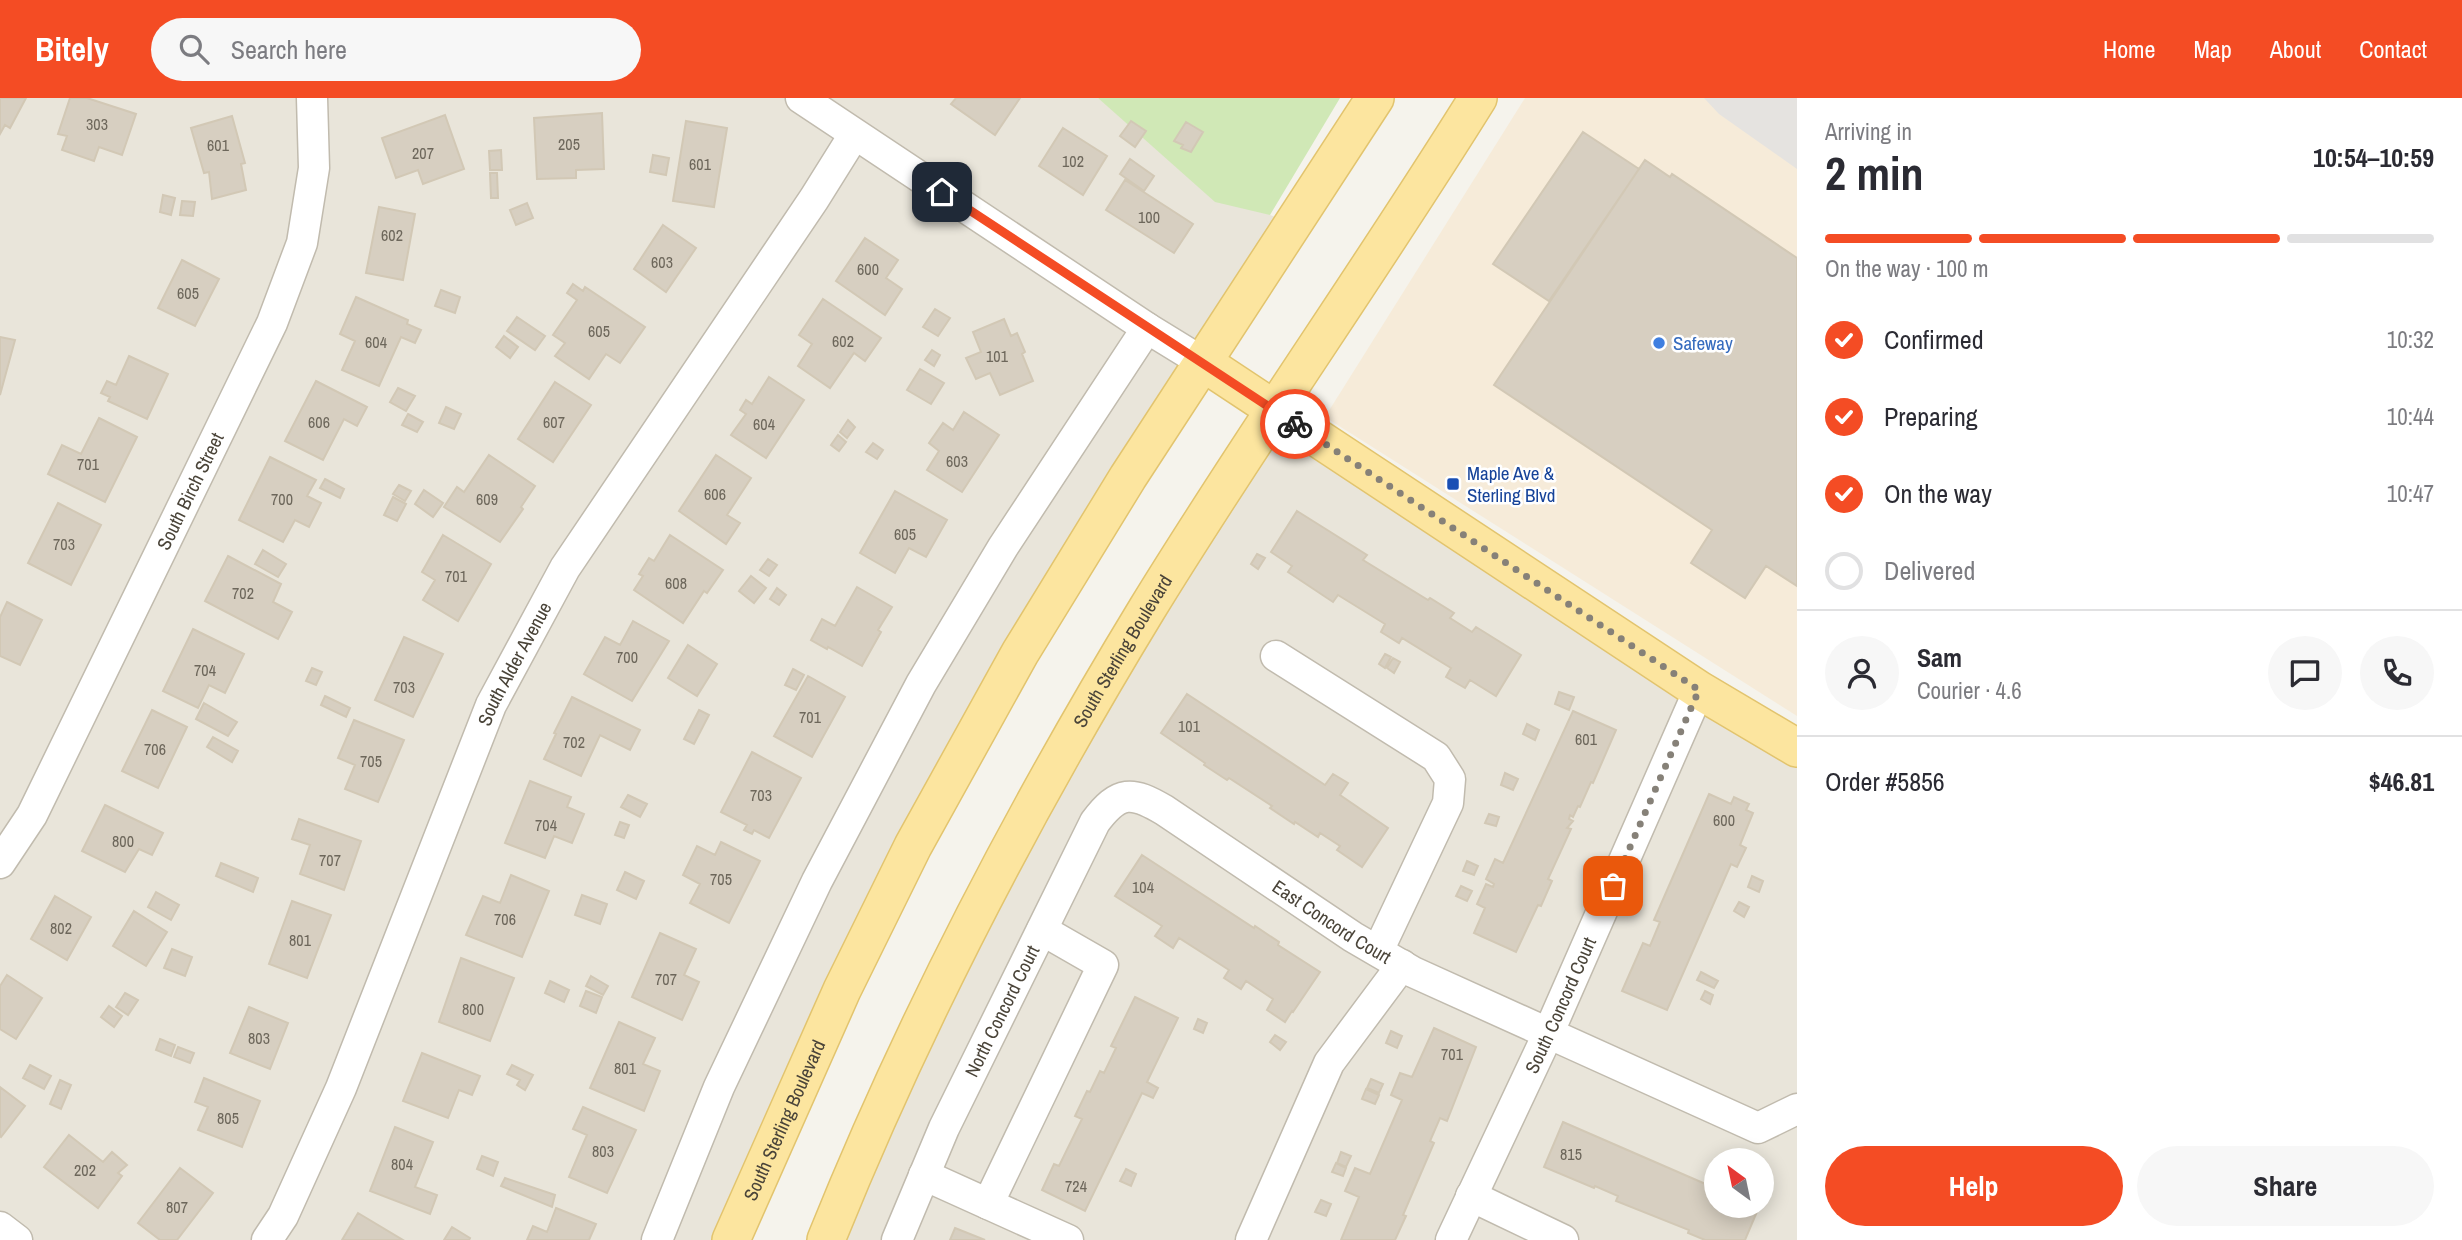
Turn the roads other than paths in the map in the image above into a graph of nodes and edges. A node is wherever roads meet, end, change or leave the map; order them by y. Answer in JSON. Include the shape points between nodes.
{"nodes":[{"id":1,"x":312,"y":98,"type":"edge"},
{"id":2,"x":801,"y":98,"type":"edge"},
{"id":3,"x":1375,"y":98,"type":"edge"},
{"id":4,"x":1479,"y":98,"type":"edge"},
{"id":5,"x":854,"y":135,"type":"junction"},
{"id":6,"x":1147,"y":328,"type":"junction"},
{"id":7,"x":1204,"y":363,"type":"junction"},
{"id":8,"x":1275,"y":411,"type":"junction"},
{"id":9,"x":1276,"y":656,"type":"dead end"},
{"id":10,"x":1699,"y":690,"type":"junction"},
{"id":11,"x":1797,"y":748,"type":"edge"},
{"id":12,"x":1124,"y":796,"type":"joint"},
{"id":13,"x":0,"y":863,"type":"edge"},
{"id":14,"x":1042,"y":930,"type":"junction"},
{"id":15,"x":1390,"y":958,"type":"junction"},
{"id":16,"x":1548,"y":1034,"type":"junction"},
{"id":17,"x":1797,"y":1109,"type":"edge"},
{"id":18,"x":924,"y":1175,"type":"junction"},
{"id":19,"x":1471,"y":1196,"type":"junction"},
{"id":20,"x":988,"y":1204,"type":"junction"},
{"id":21,"x":0,"y":1227,"type":"edge"},
{"id":22,"x":18,"y":1240,"type":"edge"},
{"id":23,"x":267,"y":1240,"type":"edge"},
{"id":24,"x":657,"y":1240,"type":"edge"},
{"id":25,"x":731,"y":1240,"type":"edge"},
{"id":26,"x":826,"y":1240,"type":"edge"},
{"id":27,"x":897,"y":1240,"type":"edge"},
{"id":28,"x":1068,"y":1240,"type":"edge"},
{"id":29,"x":1251,"y":1240,"type":"edge"},
{"id":30,"x":1451,"y":1240,"type":"edge"},
{"id":31,"x":1563,"y":1240,"type":"edge"}],
"edges":[{"from":1,"to":13,"type":"street","name":"South Birch Street","via":[[314,168],[302,243],[272,323],[32,815]]},
{"from":2,"to":5,"type":"street"},
{"from":3,"to":7,"type":"main road","name":"South Sterling Boulevard"},
{"from":4,"to":8,"type":"main road","name":"South Sterling Boulevard"},
{"from":5,"to":6,"type":"street"},
{"from":5,"to":23,"type":"street","name":"South Alder Avenue","via":[[565,568],[491,705],[341,1088],[283,1216]]},
{"from":6,"to":7,"type":"street"},
{"from":6,"to":24,"type":"street","via":[[1003,547],[921,684],[817,881],[719,1087]]},
{"from":7,"to":8,"type":"main road"},
{"from":7,"to":25,"type":"main road","name":"South Sterling Boulevard","via":[[1020,653],[913,846],[842,990]]},
{"from":8,"to":10,"type":"main road"},
{"from":8,"to":26,"type":"main road","name":"South Sterling Boulevard","via":[[1148,608],[1020,831],[891,1088]]},
{"from":9,"to":15,"type":"street","via":[[1436,757],[1450,779],[1448,803]]},
{"from":10,"to":11,"type":"main road"},
{"from":10,"to":16,"type":"street","name":"South Concord Court"},
{"from":12,"to":14,"type":"street","name":"North Concord Court","via":[[1107,806],[1096,822]]},
{"from":12,"to":15,"type":"street","name":"East Concord Court","via":[[1143,798],[1164,810]]},
{"from":14,"to":18,"type":"street","name":"North Concord Court"},
{"from":14,"to":20,"type":"street","via":[[1103,965]]},
{"from":15,"to":16,"type":"street","name":"East Concord Court"},
{"from":15,"to":29,"type":"street","via":[[1329,1063]]},
{"from":16,"to":17,"type":"street","name":"East Concord Court","via":[[1758,1128]]},
{"from":16,"to":19,"type":"street","name":"South Concord Court"},
{"from":18,"to":20,"type":"street"},
{"from":18,"to":27,"type":"street","name":"North Concord Court"},
{"from":19,"to":30,"type":"street","name":"South Concord Court"},
{"from":19,"to":31,"type":"street"},
{"from":20,"to":28,"type":"street"},
{"from":21,"to":22,"type":"street"}]}
